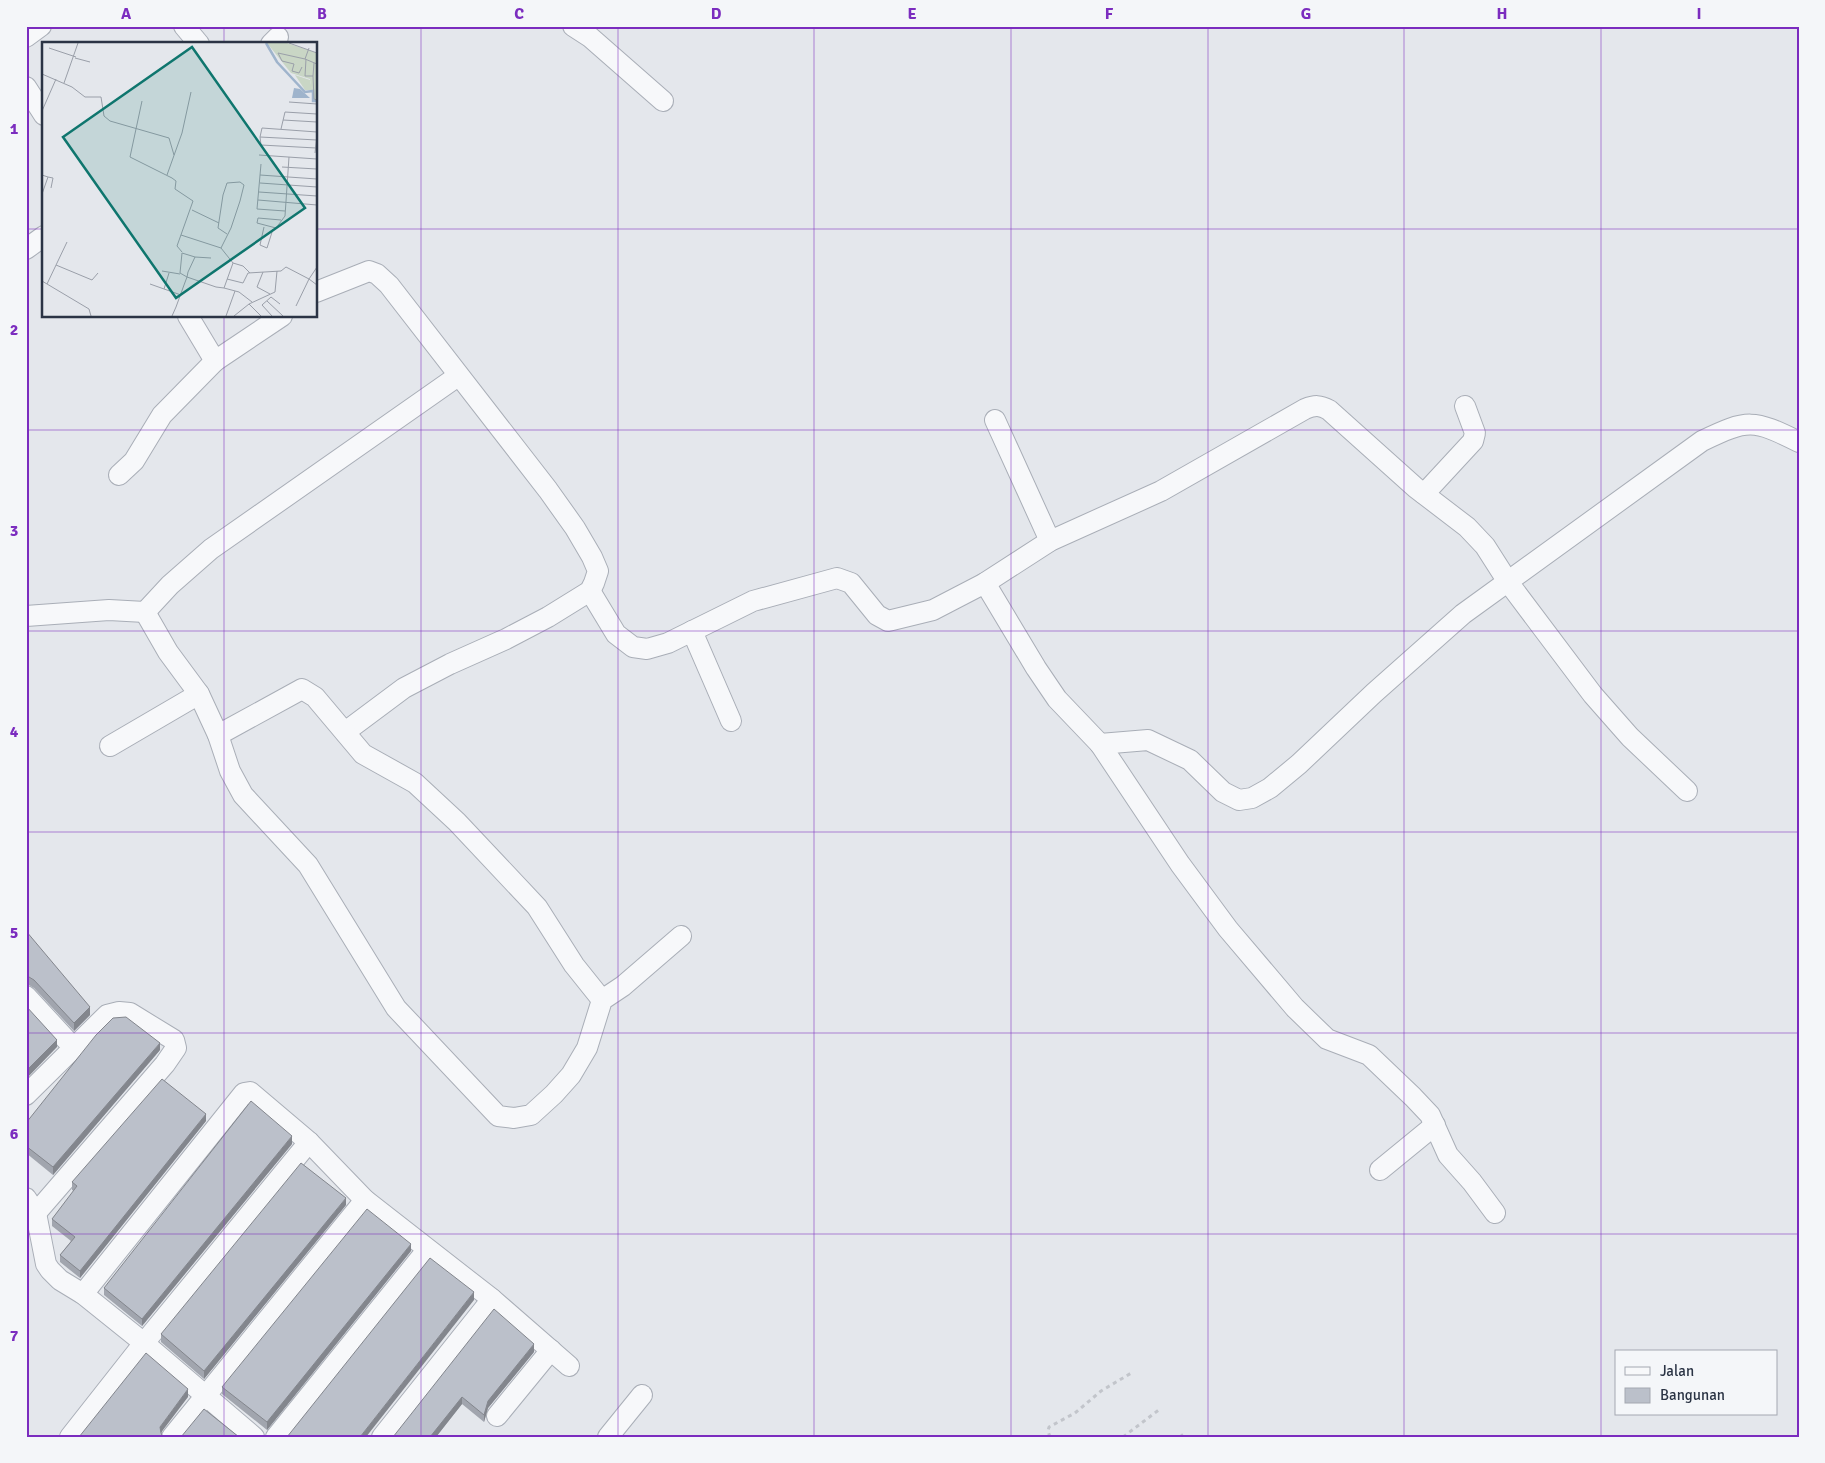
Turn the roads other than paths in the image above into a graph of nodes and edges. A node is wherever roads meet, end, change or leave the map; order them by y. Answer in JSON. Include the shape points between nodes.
{"nodes":[{"id":1,"x":41,"y":26,"type":"edge"},
{"id":2,"x":184,"y":26,"type":"edge"},
{"id":3,"x":573,"y":26,"type":"edge"},
{"id":4,"x":26,"y":37,"type":"edge"},
{"id":5,"x":197,"y":42,"type":"edge"},
{"id":6,"x":26,"y":88,"type":"edge"},
{"id":7,"x":663,"y":102,"type":"dead end"},
{"id":8,"x":42,"y":112,"type":"edge"},
{"id":9,"x":42,"y":237,"type":"edge"},
{"id":10,"x":26,"y":248,"type":"edge"},
{"id":11,"x":318,"y":291,"type":"edge"},
{"id":12,"x":189,"y":318,"type":"edge"},
{"id":13,"x":279,"y":318,"type":"edge"},
{"id":14,"x":215,"y":361,"type":"junction"},
{"id":15,"x":458,"y":376,"type":"junction"},
{"id":16,"x":1465,"y":406,"type":"dead end"},
{"id":17,"x":995,"y":420,"type":"dead end"},
{"id":18,"x":1799,"y":442,"type":"edge"},
{"id":19,"x":119,"y":475,"type":"dead end"},
{"id":20,"x":1424,"y":494,"type":"junction"},
{"id":21,"x":1050,"y":541,"type":"junction"},
{"id":22,"x":1508,"y":582,"type":"junction"},
{"id":23,"x":985,"y":583,"type":"junction"},
{"id":24,"x":590,"y":591,"type":"junction"},
{"id":25,"x":145,"y":612,"type":"junction"},
{"id":26,"x":26,"y":616,"type":"edge"},
{"id":27,"x":692,"y":632,"type":"junction"},
{"id":28,"x":199,"y":694,"type":"junction"},
{"id":29,"x":731,"y":721,"type":"dead end"},
{"id":30,"x":345,"y":732,"type":"junction"},
{"id":31,"x":218,"y":734,"type":"junction"},
{"id":32,"x":1100,"y":744,"type":"junction"},
{"id":33,"x":110,"y":746,"type":"dead end"},
{"id":34,"x":1687,"y":791,"type":"dead end"},
{"id":35,"x":681,"y":936,"type":"dead end"},
{"id":36,"x":26,"y":996,"type":"edge"},
{"id":37,"x":602,"y":1000,"type":"junction"},
{"id":38,"x":73,"y":1047,"type":"junction"},
{"id":39,"x":26,"y":1095,"type":"edge"},
{"id":40,"x":1435,"y":1125,"type":"junction"},
{"id":41,"x":309,"y":1142,"type":"junction"},
{"id":42,"x":1380,"y":1170,"type":"dead end"},
{"id":43,"x":365,"y":1200,"type":"junction"},
{"id":44,"x":31,"y":1206,"type":"edge"},
{"id":45,"x":1495,"y":1213,"type":"dead end"},
{"id":46,"x":427,"y":1250,"type":"junction"},
{"id":47,"x":83,"y":1294,"type":"junction"},
{"id":48,"x":492,"y":1300,"type":"junction"},
{"id":49,"x":144,"y":1343,"type":"junction"},
{"id":50,"x":551,"y":1350,"type":"junction"},
{"id":51,"x":569,"y":1366,"type":"dead end"},
{"id":52,"x":206,"y":1394,"type":"junction"},
{"id":53,"x":642,"y":1395,"type":"dead end"},
{"id":54,"x":497,"y":1416,"type":"dead end"},
{"id":55,"x":70,"y":1437,"type":"edge"},
{"id":56,"x":172,"y":1437,"type":"edge"},
{"id":57,"x":254,"y":1437,"type":"edge"},
{"id":58,"x":276,"y":1437,"type":"edge"},
{"id":59,"x":382,"y":1437,"type":"edge"},
{"id":60,"x":608,"y":1437,"type":"edge"}],
"edges":[{"from":1,"to":4,"type":"street"},
{"from":2,"to":5,"type":"street"},
{"from":3,"to":7,"type":"street","via":[[590,37]]},
{"from":6,"to":8,"type":"street"},
{"from":9,"to":10,"type":"street"},
{"from":11,"to":15,"type":"street","via":[[369,271],[378,274]]},
{"from":12,"to":14,"type":"street"},
{"from":13,"to":14,"type":"street"},
{"from":14,"to":19,"type":"street","via":[[162,414],[138,454]]},
{"from":15,"to":24,"type":"street","via":[[575,528],[598,571]]},
{"from":15,"to":25,"type":"street","via":[[211,549]]},
{"from":16,"to":20,"type":"street","via":[[1475,434],[1473,441]]},
{"from":17,"to":21,"type":"street"},
{"from":18,"to":22,"type":"street","via":[[1770,427],[1753,424],[1732,427],[1702,441]]},
{"from":20,"to":21,"type":"street","via":[[1329,410],[1314,405],[1161,491]]},
{"from":20,"to":22,"type":"street","via":[[1485,546]]},
{"from":21,"to":23,"type":"street"},
{"from":22,"to":32,"type":"street","via":[[1463,614],[1299,764],[1252,798],[1239,800],[1223,792],[1190,760],[1148,740]]},
{"from":22,"to":34,"type":"street","via":[[1593,695],[1630,737]]},
{"from":23,"to":27,"type":"street","via":[[933,610],[888,622],[877,615],[851,583],[837,578],[753,601]]},
{"from":23,"to":32,"type":"street","via":[[1057,699]]},
{"from":24,"to":27,"type":"street","via":[[616,634],[633,647],[647,649]]},
{"from":24,"to":30,"type":"street","via":[[506,639],[404,688]]},
{"from":25,"to":26,"type":"street","via":[[109,610]]},
{"from":25,"to":28,"type":"street","via":[[168,652]]},
{"from":27,"to":29,"type":"street"},
{"from":28,"to":31,"type":"street"},
{"from":28,"to":33,"type":"street"},
{"from":30,"to":31,"type":"street","via":[[315,696],[302,690]]},
{"from":30,"to":37,"type":"street","via":[[363,754],[414,783],[457,822],[537,907],[574,965]]},
{"from":31,"to":37,"type":"street","via":[[230,771],[243,795],[308,865],[396,1008],[498,1116],[514,1118],[531,1114],[564,1084],[587,1048]]},
{"from":32,"to":40,"type":"street","via":[[1228,929],[1295,1008],[1327,1039],[1369,1055],[1430,1115]]},
{"from":35,"to":37,"type":"street"},
{"from":36,"to":38,"type":"street"},
{"from":38,"to":39,"type":"street"},
{"from":38,"to":44,"type":"street","via":[[107,1015],[119,1012],[138,1017],[174,1040],[176,1048],[165,1064]]},
{"from":40,"to":42,"type":"street"},
{"from":40,"to":45,"type":"street","via":[[1448,1155]]},
{"from":41,"to":43,"type":"street"},
{"from":41,"to":47,"type":"street","via":[[250,1092],[244,1092]]},
{"from":41,"to":49,"type":"street"},
{"from":43,"to":46,"type":"street"},
{"from":43,"to":52,"type":"street"},
{"from":44,"to":47,"type":"street","via":[[46,1264],[60,1280]]},
{"from":46,"to":48,"type":"street"},
{"from":46,"to":58,"type":"street"},
{"from":47,"to":49,"type":"street"},
{"from":48,"to":50,"type":"street"},
{"from":48,"to":59,"type":"street"},
{"from":49,"to":52,"type":"street"},
{"from":49,"to":55,"type":"street"},
{"from":50,"to":51,"type":"street"},
{"from":50,"to":54,"type":"street"},
{"from":52,"to":56,"type":"street"},
{"from":52,"to":57,"type":"street"},
{"from":53,"to":60,"type":"street"}]}
